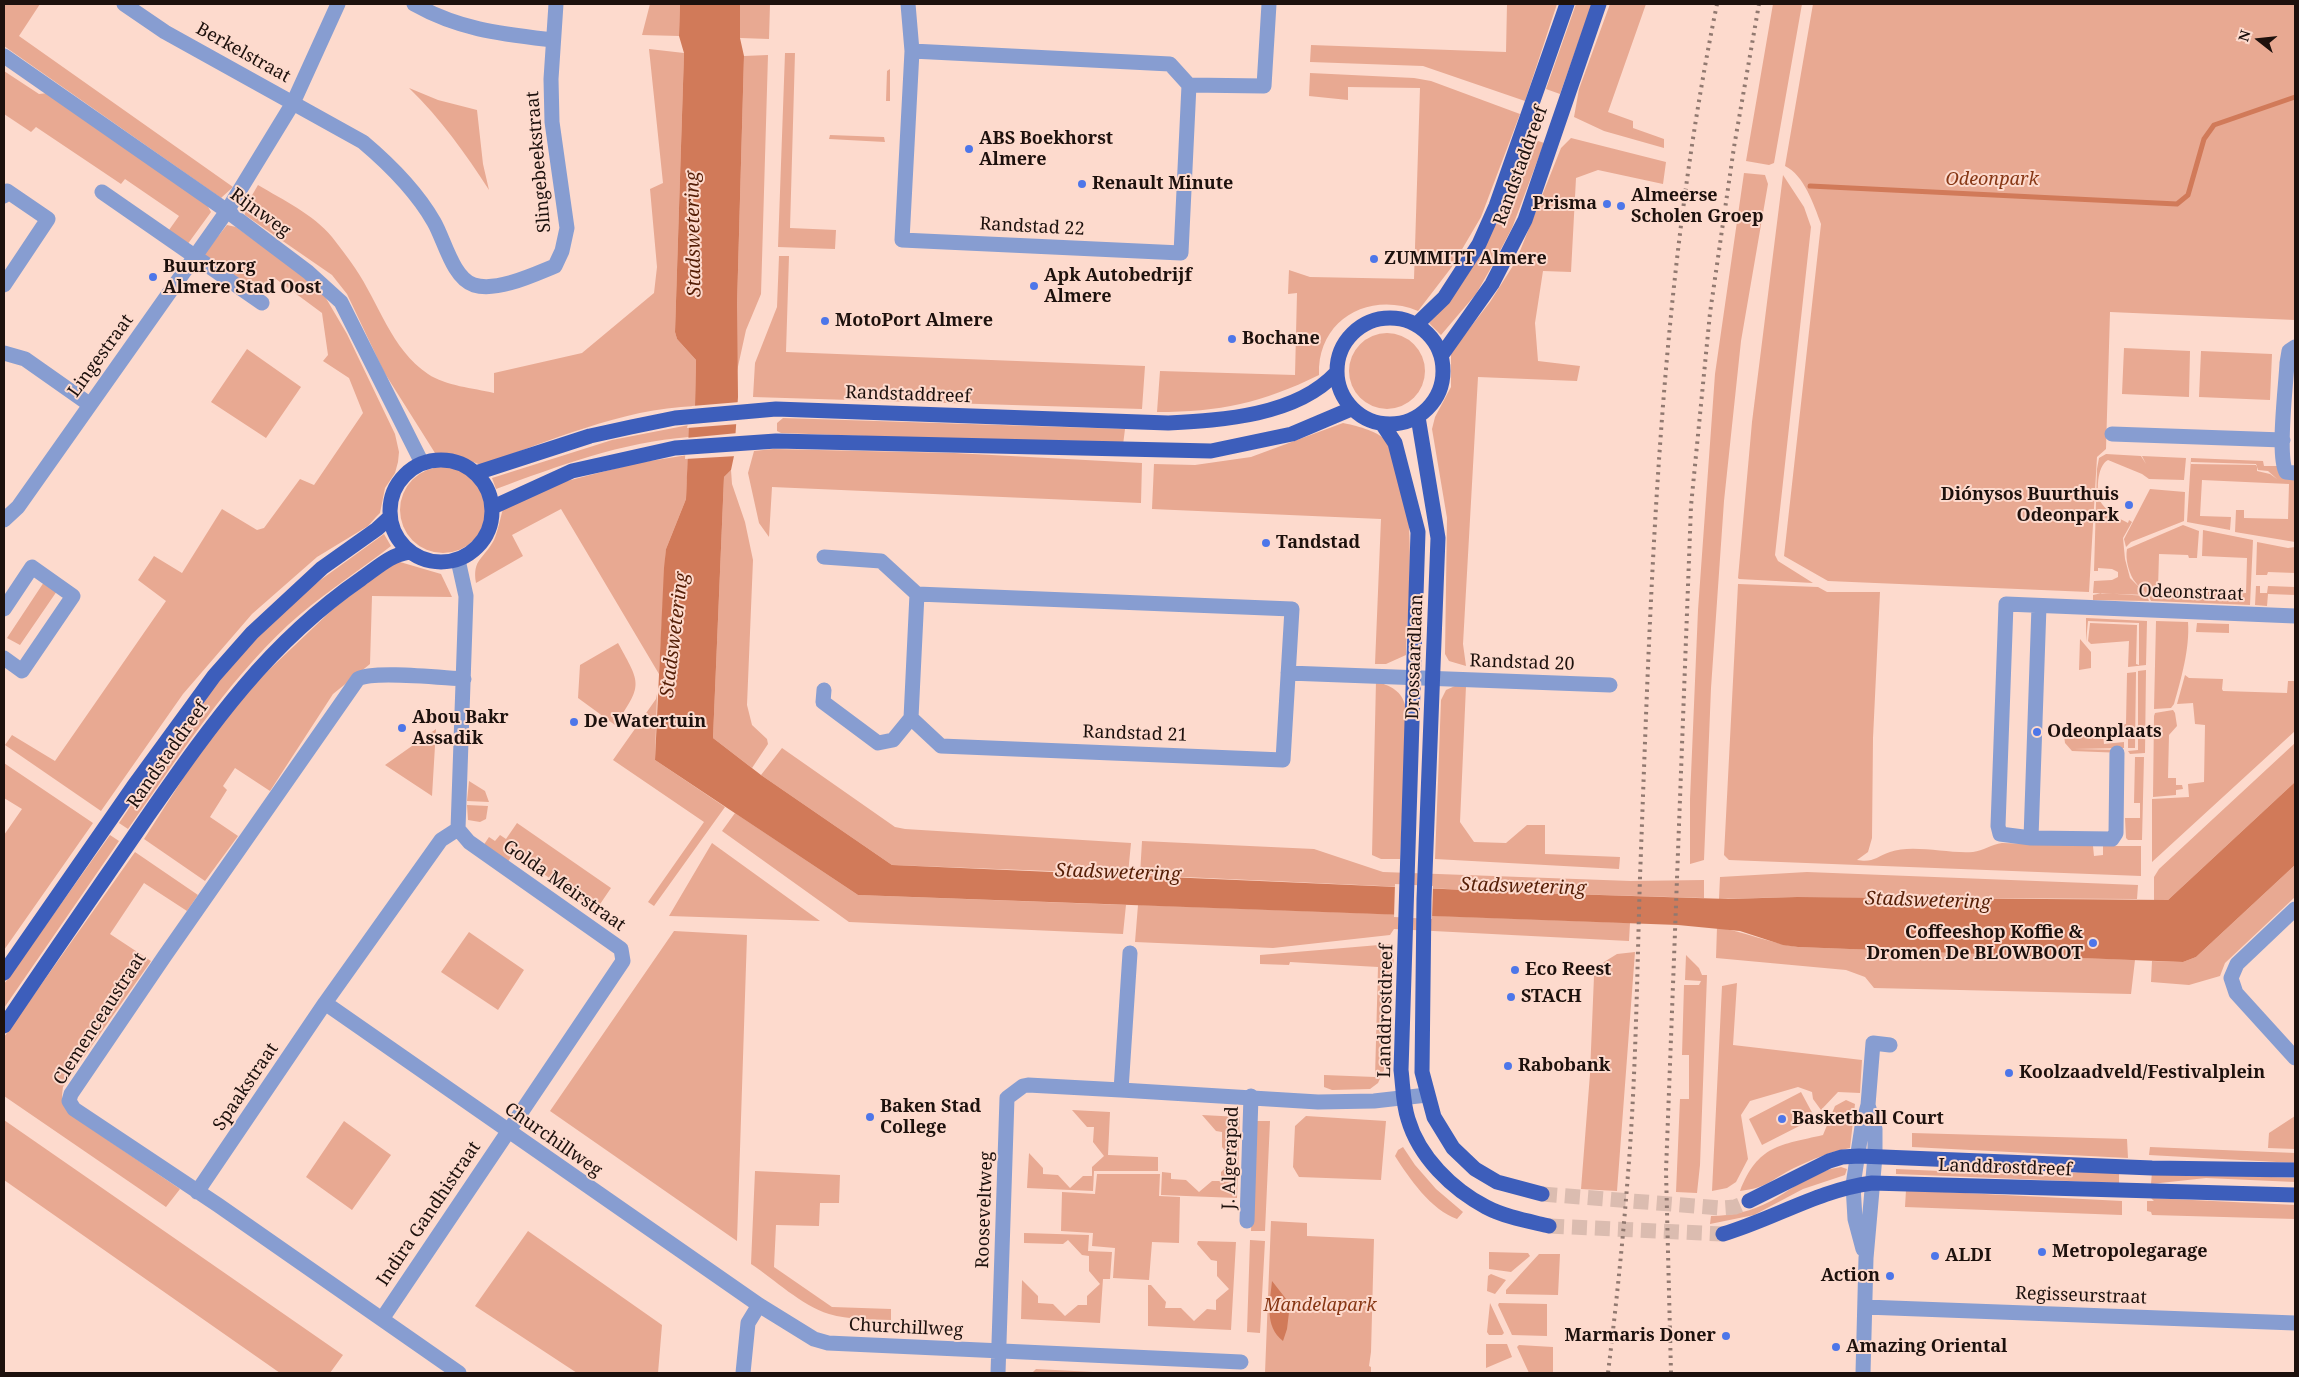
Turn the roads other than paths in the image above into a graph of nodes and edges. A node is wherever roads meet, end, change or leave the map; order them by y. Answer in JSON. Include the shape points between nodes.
{"nodes":[{"id":1,"x":124,"y":4,"type":"edge"},
{"id":2,"x":338,"y":4,"type":"edge"},
{"id":3,"x":414,"y":4,"type":"edge"},
{"id":4,"x":556,"y":4,"type":"edge"},
{"id":5,"x":908,"y":4,"type":"edge"},
{"id":6,"x":1268,"y":4,"type":"edge"},
{"id":7,"x":1567,"y":4,"type":"edge"},
{"id":8,"x":1599,"y":4,"type":"edge"},
{"id":9,"x":553,"y":40,"type":"junction"},
{"id":10,"x":912,"y":51,"type":"junction"},
{"id":11,"x":4,"y":56,"type":"edge"},
{"id":12,"x":1189,"y":85,"type":"junction"},
{"id":13,"x":293,"y":103,"type":"junction"},
{"id":14,"x":102,"y":192,"type":"dead end"},
{"id":15,"x":4,"y":196,"type":"edge"},
{"id":16,"x":227,"y":211,"type":"junction"},
{"id":17,"x":194,"y":258,"type":"junction"},
{"id":18,"x":5,"y":279,"type":"edge"},
{"id":19,"x":262,"y":303,"type":"dead end"},
{"id":20,"x":1417,"y":324,"type":"junction"},
{"id":21,"x":2295,"y":347,"type":"edge"},
{"id":22,"x":4,"y":353,"type":"edge"},
{"id":23,"x":1441,"y":356,"type":"junction"},
{"id":24,"x":1336,"y":373,"type":"junction"},
{"id":25,"x":89,"y":404,"type":"junction"},
{"id":26,"x":1351,"y":408,"type":"junction"},
{"id":27,"x":1418,"y":417,"type":"junction"},
{"id":28,"x":1384,"y":425,"type":"junction"},
{"id":29,"x":2112,"y":434,"type":"dead end"},
{"id":30,"x":2283,"y":440,"type":"junction"},
{"id":31,"x":422,"y":463,"type":"junction"},
{"id":32,"x":476,"y":473,"type":"junction"},
{"id":33,"x":2295,"y":473,"type":"edge"},
{"id":34,"x":493,"y":507,"type":"junction"},
{"id":35,"x":390,"y":516,"type":"junction"},
{"id":36,"x":4,"y":520,"type":"edge"},
{"id":37,"x":409,"y":552,"type":"junction"},
{"id":38,"x":824,"y":557,"type":"dead end"},
{"id":39,"x":458,"y":560,"type":"junction"},
{"id":40,"x":917,"y":594,"type":"junction"},
{"id":41,"x":2039,"y":606,"type":"junction"},
{"id":42,"x":4,"y":609,"type":"edge"},
{"id":43,"x":2295,"y":616,"type":"edge"},
{"id":44,"x":4,"y":658,"type":"edge"},
{"id":45,"x":1288,"y":673,"type":"junction"},
{"id":46,"x":1414,"y":678,"type":"junction"},
{"id":47,"x":1434,"y":678,"type":"junction"},
{"id":48,"x":464,"y":679,"type":"junction"},
{"id":49,"x":1610,"y":685,"type":"dead end"},
{"id":50,"x":824,"y":690,"type":"dead end"},
{"id":51,"x":911,"y":718,"type":"junction"},
{"id":52,"x":2117,"y":753,"type":"dead end"},
{"id":53,"x":458,"y":829,"type":"junction"},
{"id":54,"x":2031,"y":838,"type":"junction"},
{"id":55,"x":1407,"y":898,"type":"joint"},
{"id":56,"x":1424,"y":899,"type":"joint"},
{"id":57,"x":2295,"y":909,"type":"edge"},
{"id":58,"x":1130,"y":953,"type":"dead end"},
{"id":59,"x":4,"y":973,"type":"edge"},
{"id":60,"x":325,"y":1003,"type":"junction"},
{"id":61,"x":4,"y":1026,"type":"edge"},
{"id":62,"x":1890,"y":1044,"type":"dead end"},
{"id":63,"x":2295,"y":1058,"type":"edge"},
{"id":64,"x":1120,"y":1090,"type":"junction"},
{"id":65,"x":1427,"y":1095,"type":"junction"},
{"id":66,"x":1252,"y":1096,"type":"junction"},
{"id":67,"x":1404,"y":1098,"type":"junction"},
{"id":68,"x":1868,"y":1105,"type":"junction"},
{"id":69,"x":508,"y":1131,"type":"junction"},
{"id":70,"x":1859,"y":1156,"type":"junction"},
{"id":71,"x":1875,"y":1156,"type":"junction"},
{"id":72,"x":2295,"y":1170,"type":"edge"},
{"id":73,"x":1872,"y":1183,"type":"junction"},
{"id":74,"x":1853,"y":1185,"type":"junction"},
{"id":75,"x":198,"y":1192,"type":"junction"},
{"id":76,"x":1542,"y":1194,"type":"tunnel mouth"},
{"id":77,"x":2295,"y":1195,"type":"edge"},
{"id":78,"x":1750,"y":1201,"type":"tunnel mouth"},
{"id":79,"x":1247,"y":1222,"type":"dead end"},
{"id":80,"x":1549,"y":1226,"type":"tunnel mouth"},
{"id":81,"x":1723,"y":1234,"type":"tunnel mouth"},
{"id":82,"x":1866,"y":1258,"type":"junction"},
{"id":83,"x":759,"y":1305,"type":"junction"},
{"id":84,"x":1865,"y":1307,"type":"junction"},
{"id":85,"x":382,"y":1319,"type":"junction"},
{"id":86,"x":2295,"y":1323,"type":"edge"},
{"id":87,"x":998,"y":1351,"type":"junction"},
{"id":88,"x":1241,"y":1362,"type":"dead end"},
{"id":89,"x":460,"y":1373,"type":"edge"},
{"id":90,"x":743,"y":1373,"type":"edge"},
{"id":91,"x":998,"y":1373,"type":"edge"},
{"id":92,"x":1863,"y":1373,"type":"edge"}],
"edges":[{"from":1,"to":13,"type":"street","name":"Berkelstraat","via":[[165,32]]},
{"from":2,"to":13,"type":"street","name":"Lingestraat"},
{"from":3,"to":9,"type":"street","via":[[490,33]]},
{"from":4,"to":9,"type":"street","name":"Slingebeekstraat"},
{"from":5,"to":10,"type":"street","name":"Randstad 22"},
{"from":6,"to":12,"type":"street","via":[[1264,86]]},
{"from":7,"to":20,"type":"main road","name":"Randstaddreef","via":[[1480,244],[1444,298]]},
{"from":8,"to":23,"type":"main road","name":"Randstaddreef","via":[[1525,220],[1492,284]]},
{"from":9,"to":13,"type":"street","name":"Slingebeekstraat","via":[[552,122],[567,228],[562,251],[554,266],[512,284],[474,285],[459,274],[423,205],[388,165],[363,142]]},
{"from":10,"to":12,"type":"street","via":[[1170,64]]},
{"from":10,"to":12,"type":"street","name":"Randstad 22","via":[[902,240],[1181,253]]},
{"from":11,"to":16,"type":"street","name":"Rijnweg"},
{"from":13,"to":16,"type":"street","name":"Lingestraat"},
{"from":14,"to":17,"type":"street"},
{"from":15,"to":18,"type":"street","via":[[7,191],[48,219]]},
{"from":16,"to":17,"type":"street","name":"Lingestraat"},
{"from":16,"to":31,"type":"street","name":"Rijnweg","via":[[308,272],[341,302]]},
{"from":17,"to":19,"type":"street"},
{"from":17,"to":25,"type":"street","name":"Lingestraat"},
{"from":20,"to":23,"type":"main road","via":[[1434,340]]},
{"from":20,"to":24,"type":"main road","via":[[1384,317],[1369,321],[1353,331],[1340,349]]},
{"from":21,"to":30,"type":"street","via":[[2289,351],[2287,364]]},
{"from":22,"to":25,"type":"street","via":[[25,359]]},
{"from":23,"to":27,"type":"main road","via":[[1442,382],[1437,396]]},
{"from":24,"to":26,"type":"main road","via":[[1339,390]]},
{"from":24,"to":32,"type":"main road","name":"Randstaddreef","via":[[1313,393],[1262,412],[1217,420],[1168,423],[776,409],[675,418],[590,436]]},
{"from":25,"to":36,"type":"street","name":"Lingestraat","via":[[18,507]]},
{"from":26,"to":28,"type":"main road","via":[[1362,418]]},
{"from":26,"to":34,"type":"main road","via":[[1292,434],[1211,452],[776,441],[674,448],[572,471]]},
{"from":27,"to":28,"type":"main road","via":[[1401,424]]},
{"from":27,"to":47,"type":"main road","name":"Drossaardlaan","via":[[1438,538]]},
{"from":28,"to":46,"type":"main road","name":"Drossaardlaan","via":[[1395,443],[1418,532]]},
{"from":29,"to":30,"type":"street"},
{"from":30,"to":33,"type":"street","via":[[2283,467],[2286,472]]},
{"from":31,"to":32,"type":"main road","via":[[451,461]]},
{"from":31,"to":35,"type":"main road","via":[[397,484]]},
{"from":32,"to":34,"type":"main road","via":[[487,488]]},
{"from":34,"to":39,"type":"main road","via":[[485,540]]},
{"from":35,"to":37,"type":"main road","via":[[393,530]]},
{"from":35,"to":59,"type":"main road","name":"Randstaddreef","via":[[377,530],[322,568],[252,633],[214,676]]},
{"from":37,"to":39,"type":"main road","via":[[424,560],[441,563]]},
{"from":37,"to":61,"type":"main road","name":"Randstaddreef","via":[[395,554],[334,598],[262,663],[195,747]]},
{"from":38,"to":40,"type":"street","via":[[881,561]]},
{"from":39,"to":48,"type":"street","via":[[466,596]]},
{"from":40,"to":45,"type":"street","name":"Randstad 21","via":[[1292,609]]},
{"from":40,"to":51,"type":"street"},
{"from":41,"to":43,"type":"street","name":"Odeonstraat"},
{"from":41,"to":54,"type":"street"},
{"from":41,"to":54,"type":"street","via":[[2006,604],[1997,812],[2000,834]]},
{"from":42,"to":44,"type":"street","via":[[32,567],[73,596],[22,671]]},
{"from":45,"to":46,"type":"street"},
{"from":45,"to":51,"type":"street","name":"Randstad 21","via":[[1283,760],[941,746]]},
{"from":46,"to":47,"type":"street","name":"Randstad 20"},
{"from":46,"to":55,"type":"main road","name":"Drossaardlaan"},
{"from":47,"to":49,"type":"street","name":"Randstad 20"},
{"from":47,"to":56,"type":"main road","name":"Drossaardlaan"},
{"from":48,"to":53,"type":"street"},
{"from":48,"to":75,"type":"street","name":"Clemenceaustraat","via":[[382,675],[364,675],[358,679],[71,1094],[69,1101],[74,1109]]},
{"from":50,"to":51,"type":"street","via":[[824,702],[878,743],[893,740]]},
{"from":52,"to":54,"type":"street","via":[[2116,833],[2112,839]]},
{"from":53,"to":60,"type":"street","via":[[440,840]]},
{"from":53,"to":69,"type":"street","name":"Golda Meirstraat","via":[[469,842],[621,949],[623,961]]},
{"from":55,"to":67,"type":"main road","name":"Landdrostdreef","via":[[1401,1070]]},
{"from":56,"to":65,"type":"main road","name":"Landdrostdreef","via":[[1422,1072]]},
{"from":57,"to":63,"type":"street","via":[[2237,964],[2231,978],[2236,993]]},
{"from":58,"to":64,"type":"street"},
{"from":60,"to":69,"type":"street","name":"Churchillweg"},
{"from":60,"to":75,"type":"street","name":"Spaakstraat"},
{"from":62,"to":68,"type":"street","via":[[1873,1043]]},
{"from":64,"to":66,"type":"street","name":"Rooseveltweg"},
{"from":64,"to":87,"type":"street","name":"Rooseveltweg","via":[[1028,1085],[1007,1098]]},
{"from":65,"to":67,"type":"street","name":"Rooseveltweg"},
{"from":65,"to":76,"type":"main road","name":"Landdrostdreef","via":[[1434,1117],[1453,1148],[1475,1169],[1506,1186]]},
{"from":66,"to":67,"type":"street","name":"Rooseveltweg","via":[[1318,1102]]},
{"from":66,"to":79,"type":"street","name":"J. Algerapad"},
{"from":67,"to":80,"type":"main road","name":"Landdrostdreef","via":[[1408,1120],[1420,1146],[1458,1189],[1487,1207]]},
{"from":68,"to":70,"type":"street"},
{"from":68,"to":71,"type":"street","via":[[1875,1128]]},
{"from":69,"to":83,"type":"street","name":"Churchillweg"},
{"from":69,"to":85,"type":"street","name":"Indira Gandhistraat"},
{"from":70,"to":71,"type":"main road","name":"Landdrostdreef"},
{"from":70,"to":74,"type":"street"},
{"from":70,"to":78,"type":"main road","via":[[1829,1161]]},
{"from":71,"to":72,"type":"main road","name":"Landdrostdreef","via":[[2152,1168]]},
{"from":71,"to":73,"type":"street"},
{"from":73,"to":74,"type":"main road","name":"Landdrostdreef"},
{"from":73,"to":77,"type":"main road","name":"Landdrostdreef"},
{"from":73,"to":82,"type":"street"},
{"from":74,"to":81,"type":"main road","name":"Landdrostdreef","via":[[1814,1197],[1753,1226]]},
{"from":74,"to":82,"type":"street","via":[[1855,1219]]},
{"from":75,"to":85,"type":"street","name":"Clemenceaustraat"},
{"from":82,"to":84,"type":"street"},
{"from":83,"to":87,"type":"street","name":"Churchillweg","via":[[814,1339],[828,1343]]},
{"from":83,"to":90,"type":"street","via":[[748,1323]]},
{"from":84,"to":86,"type":"street","name":"Regisseurstraat"},
{"from":84,"to":92,"type":"street"},
{"from":85,"to":89,"type":"street","name":"Clemenceaustraat"},
{"from":87,"to":88,"type":"street","name":"Churchillweg"},
{"from":87,"to":91,"type":"street"}]}
